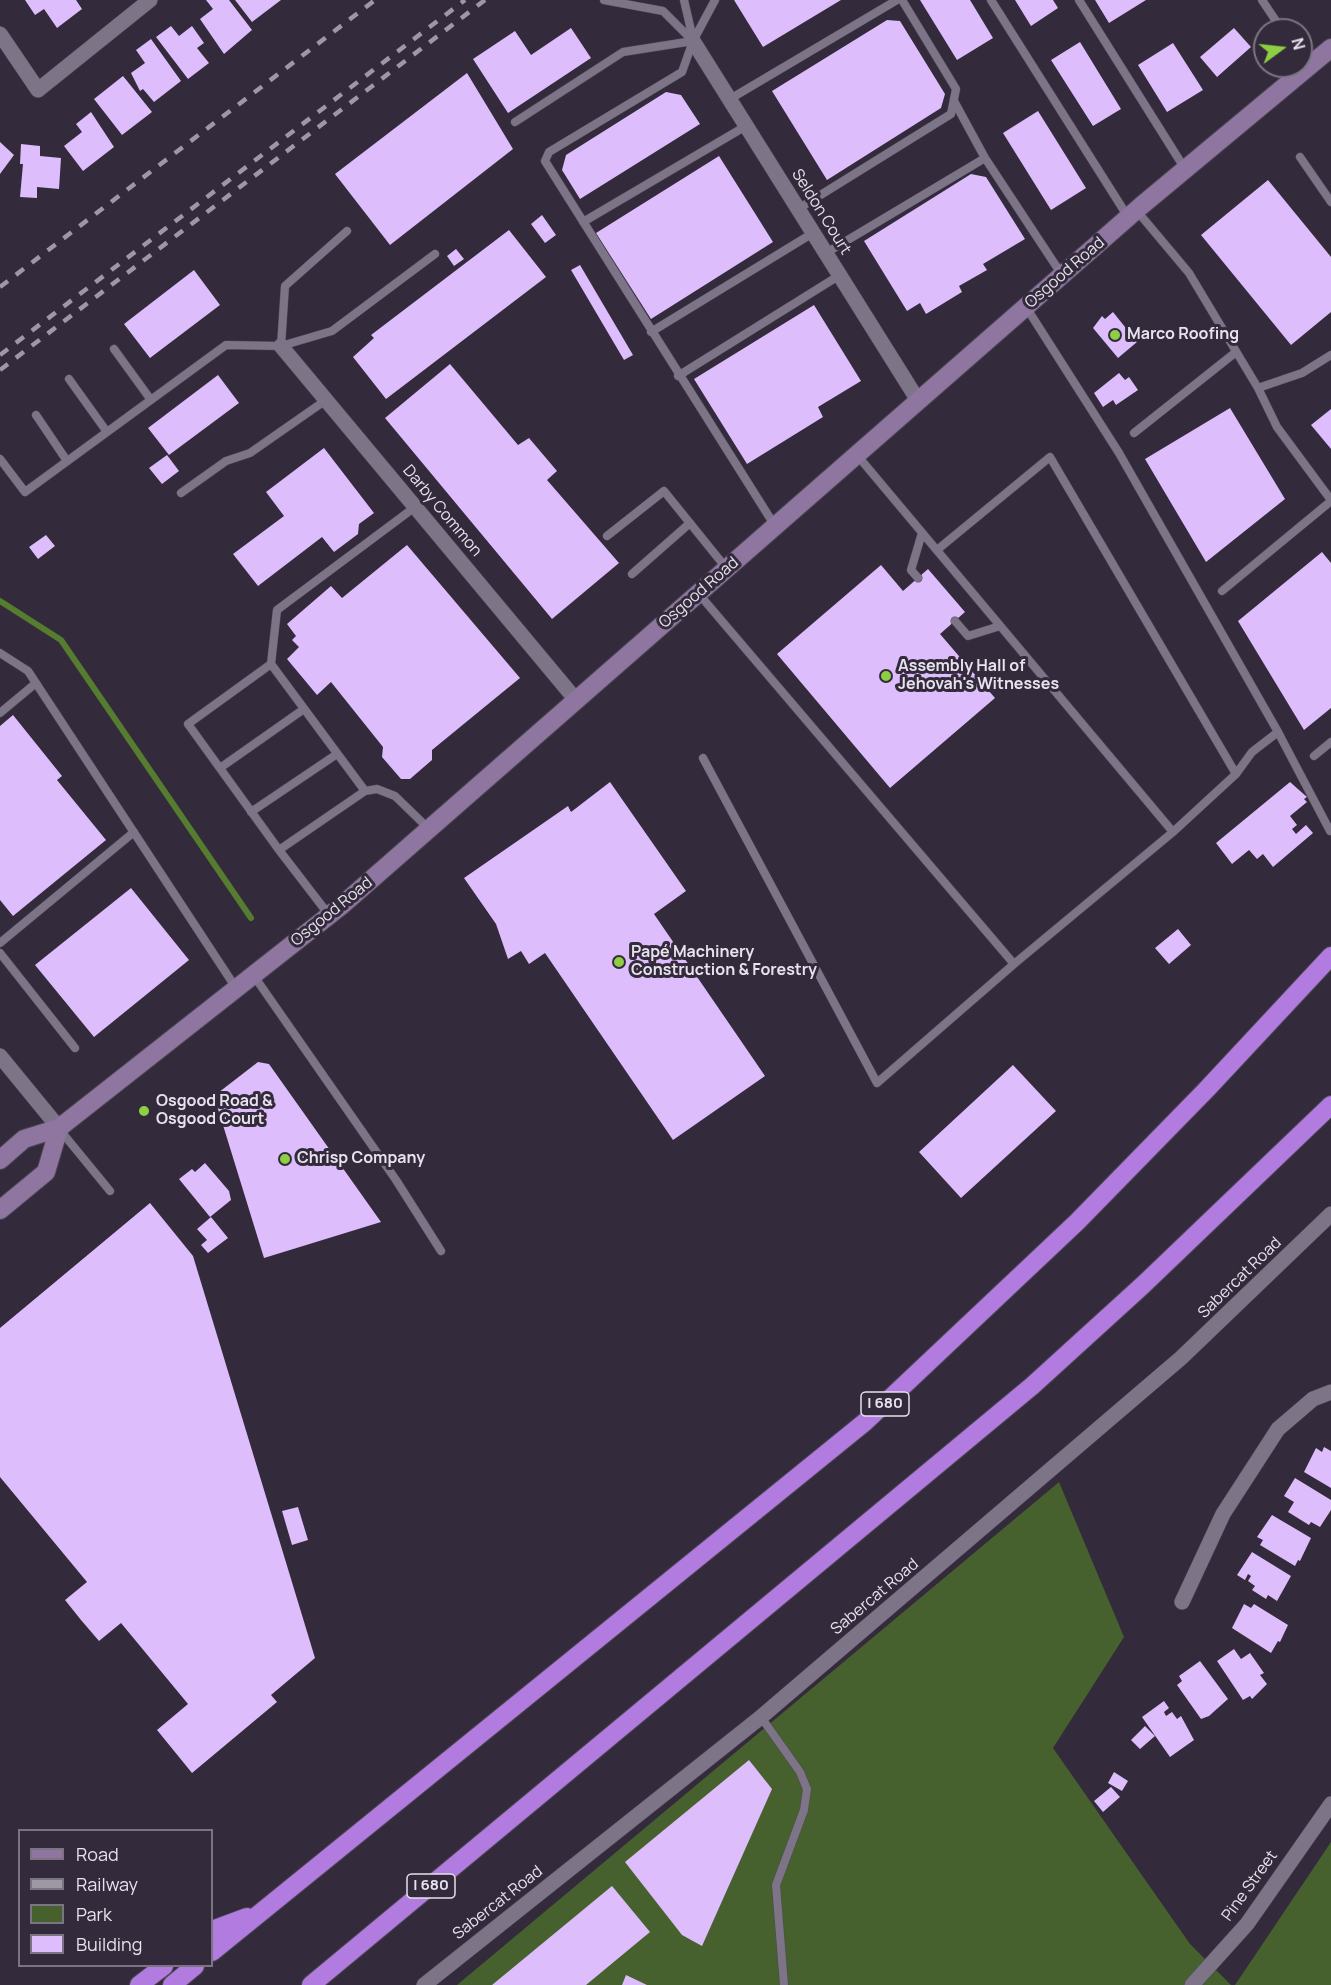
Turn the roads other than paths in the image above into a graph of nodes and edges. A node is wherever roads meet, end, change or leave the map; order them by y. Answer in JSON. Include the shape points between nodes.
{"nodes":[{"id":1,"x":150,"y":0,"type":"edge"},
{"id":2,"x":604,"y":0,"type":"edge"},
{"id":3,"x":684,"y":0,"type":"edge"},
{"id":4,"x":715,"y":0,"type":"edge"},
{"id":5,"x":897,"y":0,"type":"edge"},
{"id":6,"x":902,"y":0,"type":"edge"},
{"id":7,"x":991,"y":0,"type":"edge"},
{"id":8,"x":1079,"y":0,"type":"edge"},
{"id":9,"x":1262,"y":0,"type":"edge"},
{"id":10,"x":1274,"y":18,"type":"edge"},
{"id":11,"x":0,"y":34,"type":"edge"},
{"id":12,"x":693,"y":41,"type":"junction"},
{"id":13,"x":1331,"y":48,"type":"edge"},
{"id":14,"x":1313,"y":57,"type":"edge"},
{"id":15,"x":1286,"y":78,"type":"edge"},
{"id":16,"x":730,"y":99,"type":"junction"},
{"id":17,"x":954,"y":101,"type":"junction"},
{"id":18,"x":515,"y":122,"type":"dead end"},
{"id":19,"x":746,"y":126,"type":"junction"},
{"id":20,"x":1300,"y":157,"type":"dead end"},
{"id":21,"x":985,"y":158,"type":"junction"},
{"id":22,"x":1185,"y":169,"type":"junction"},
{"id":23,"x":1331,"y":202,"type":"edge"},
{"id":24,"x":798,"y":209,"type":"junction"},
{"id":25,"x":1132,"y":213,"type":"junction"},
{"id":26,"x":583,"y":222,"type":"junction"},
{"id":27,"x":347,"y":231,"type":"dead end"},
{"id":28,"x":813,"y":232,"type":"junction"},
{"id":29,"x":826,"y":253,"type":"junction"},
{"id":30,"x":435,"y":254,"type":"dead end"},
{"id":31,"x":840,"y":275,"type":"junction"},
{"id":32,"x":1062,"y":276,"type":"junction"},
{"id":33,"x":1026,"y":307,"type":"junction"},
{"id":34,"x":651,"y":332,"type":"junction"},
{"id":35,"x":281,"y":346,"type":"junction"},
{"id":36,"x":114,"y":349,"type":"dead end"},
{"id":37,"x":1236,"y":352,"type":"junction"},
{"id":38,"x":1331,"y":355,"type":"edge"},
{"id":39,"x":678,"y":376,"type":"junction"},
{"id":40,"x":69,"y":379,"type":"dead end"},
{"id":41,"x":1258,"y":388,"type":"junction"},
{"id":42,"x":326,"y":399,"type":"junction"},
{"id":43,"x":152,"y":400,"type":"junction"},
{"id":44,"x":919,"y":402,"type":"junction"},
{"id":45,"x":36,"y":415,"type":"dead end"},
{"id":46,"x":107,"y":432,"type":"junction"},
{"id":47,"x":1134,"y":434,"type":"dead end"},
{"id":48,"x":857,"y":455,"type":"junction"},
{"id":49,"x":0,"y":459,"type":"edge"},
{"id":50,"x":67,"y":461,"type":"junction"},
{"id":51,"x":181,"y":493,"type":"dead end"},
{"id":52,"x":1331,"y":501,"type":"edge"},
{"id":53,"x":415,"y":507,"type":"junction"},
{"id":54,"x":690,"y":523,"type":"junction"},
{"id":55,"x":775,"y":527,"type":"junction"},
{"id":56,"x":922,"y":533,"type":"junction"},
{"id":57,"x":607,"y":536,"type":"dead end"},
{"id":58,"x":937,"y":550,"type":"junction"},
{"id":59,"x":727,"y":569,"type":"junction"},
{"id":60,"x":632,"y":574,"type":"dead end"},
{"id":61,"x":918,"y":578,"type":"dead end"},
{"id":62,"x":1222,"y":591,"type":"dead end"},
{"id":63,"x":698,"y":593,"type":"junction"},
{"id":64,"x":955,"y":621,"type":"dead end"},
{"id":65,"x":1000,"y":626,"type":"junction"},
{"id":66,"x":0,"y":653,"type":"edge"},
{"id":67,"x":271,"y":664,"type":"junction"},
{"id":68,"x":36,"y":683,"type":"junction"},
{"id":69,"x":576,"y":700,"type":"junction"},
{"id":70,"x":304,"y":709,"type":"junction"},
{"id":71,"x":0,"y":713,"type":"edge"},
{"id":72,"x":1278,"y":732,"type":"junction"},
{"id":73,"x":1331,"y":742,"type":"edge"},
{"id":74,"x":337,"y":754,"type":"junction"},
{"id":75,"x":1314,"y":756,"type":"dead end"},
{"id":76,"x":703,"y":758,"type":"dead end"},
{"id":77,"x":220,"y":768,"type":"junction"},
{"id":78,"x":1236,"y":774,"type":"junction"},
{"id":79,"x":364,"y":791,"type":"junction"},
{"id":80,"x":251,"y":812,"type":"junction"},
{"id":81,"x":429,"y":829,"type":"junction"},
{"id":82,"x":1329,"y":831,"type":"dead end"},
{"id":83,"x":134,"y":832,"type":"junction"},
{"id":84,"x":1173,"y":832,"type":"junction"},
{"id":85,"x":279,"y":850,"type":"junction"},
{"id":86,"x":329,"y":915,"type":"junction"},
{"id":87,"x":0,"y":943,"type":"edge"},
{"id":88,"x":0,"y":953,"type":"edge"},
{"id":89,"x":1331,"y":956,"type":"edge"},
{"id":90,"x":1014,"y":964,"type":"junction"},
{"id":91,"x":253,"y":975,"type":"junction"},
{"id":92,"x":237,"y":988,"type":"junction"},
{"id":93,"x":75,"y":1048,"type":"dead end"},
{"id":94,"x":0,"y":1056,"type":"edge"},
{"id":95,"x":1331,"y":1105,"type":"edge"},
{"id":96,"x":59,"y":1128,"type":"junction"},
{"id":97,"x":0,"y":1160,"type":"edge"},
{"id":98,"x":110,"y":1191,"type":"dead end"},
{"id":99,"x":0,"y":1210,"type":"edge"},
{"id":100,"x":1330,"y":1217,"type":"edge"},
{"id":101,"x":441,"y":1251,"type":"dead end"},
{"id":102,"x":1331,"y":1392,"type":"edge"},
{"id":103,"x":1182,"y":1602,"type":"dead end"},
{"id":104,"x":761,"y":1717,"type":"junction"},
{"id":105,"x":1331,"y":1804,"type":"edge"},
{"id":106,"x":259,"y":1912,"type":"junction"},
{"id":107,"x":213,"y":1930,"type":"edge"},
{"id":108,"x":213,"y":1951,"type":"edge"},
{"id":109,"x":162,"y":1967,"type":"edge"},
{"id":110,"x":193,"y":1967,"type":"edge"},
{"id":111,"x":139,"y":1985,"type":"edge"},
{"id":112,"x":172,"y":1985,"type":"edge"},
{"id":113,"x":311,"y":1985,"type":"edge"},
{"id":114,"x":424,"y":1985,"type":"edge"},
{"id":115,"x":784,"y":1985,"type":"edge"},
{"id":116,"x":1192,"y":1985,"type":"edge"}],
"edges":[{"from":1,"to":11,"type":"street","via":[[38,90]]},
{"from":2,"to":12,"type":"lane","via":[[663,11]]},
{"from":3,"to":12,"type":"lane"},
{"from":4,"to":12,"type":"lane"},
{"from":5,"to":16,"type":"lane"},
{"from":6,"to":17,"type":"lane","via":[[956,89]]},
{"from":7,"to":25,"type":"lane"},
{"from":8,"to":22,"type":"lane"},
{"from":9,"to":10,"type":"lane"},
{"from":12,"to":16,"type":"street","name":"Seldon Court"},
{"from":12,"to":18,"type":"lane","via":[[623,52]]},
{"from":12,"to":26,"type":"lane","via":[[682,72],[546,154],[546,164]]},
{"from":13,"to":14,"type":"main road","name":"Osgood Road"},
{"from":15,"to":22,"type":"main road","name":"Osgood Road"},
{"from":16,"to":19,"type":"street","name":"Seldon Court"},
{"from":17,"to":21,"type":"lane"},
{"from":17,"to":24,"type":"lane","via":[[951,114]]},
{"from":19,"to":24,"type":"street","name":"Seldon Court"},
{"from":19,"to":26,"type":"lane"},
{"from":20,"to":23,"type":"lane"},
{"from":21,"to":29,"type":"lane"},
{"from":21,"to":32,"type":"lane"},
{"from":22,"to":25,"type":"main road","name":"Osgood Road"},
{"from":24,"to":28,"type":"street","name":"Seldon Court"},
{"from":25,"to":32,"type":"main road","name":"Osgood Road"},
{"from":25,"to":37,"type":"lane","via":[[1189,273]]},
{"from":26,"to":34,"type":"lane"},
{"from":27,"to":35,"type":"lane","via":[[285,286]]},
{"from":28,"to":29,"type":"street","name":"Seldon Court"},
{"from":28,"to":34,"type":"lane"},
{"from":29,"to":31,"type":"street","name":"Seldon Court"},
{"from":30,"to":35,"type":"lane","via":[[332,331]]},
{"from":31,"to":39,"type":"lane"},
{"from":31,"to":44,"type":"street","name":"Seldon Court"},
{"from":32,"to":33,"type":"main road","name":"Osgood Road"},
{"from":33,"to":44,"type":"main road","name":"Osgood Road"},
{"from":33,"to":72,"type":"lane","via":[[1119,453]]},
{"from":34,"to":39,"type":"lane"},
{"from":35,"to":42,"type":"street","name":"Darby Common"},
{"from":35,"to":43,"type":"lane","via":[[226,345]]},
{"from":36,"to":43,"type":"lane"},
{"from":37,"to":41,"type":"lane"},
{"from":37,"to":47,"type":"lane"},
{"from":38,"to":41,"type":"lane","via":[[1302,373]]},
{"from":39,"to":55,"type":"lane"},
{"from":40,"to":46,"type":"lane"},
{"from":41,"to":52,"type":"lane","via":[[1277,427]]},
{"from":42,"to":51,"type":"lane","via":[[250,453],[225,461]]},
{"from":42,"to":53,"type":"street","name":"Darby Common"},
{"from":43,"to":46,"type":"lane"},
{"from":44,"to":48,"type":"main road","name":"Osgood Road"},
{"from":45,"to":50,"type":"lane"},
{"from":46,"to":50,"type":"lane"},
{"from":48,"to":55,"type":"main road","name":"Osgood Road"},
{"from":48,"to":56,"type":"lane"},
{"from":49,"to":50,"type":"lane","via":[[25,492]]},
{"from":52,"to":62,"type":"lane"},
{"from":53,"to":67,"type":"lane","via":[[277,610]]},
{"from":53,"to":69,"type":"street","name":"Darby Common"},
{"from":54,"to":57,"type":"lane","via":[[664,491]]},
{"from":54,"to":59,"type":"lane"},
{"from":54,"to":60,"type":"lane"},
{"from":55,"to":59,"type":"main road","name":"Osgood Road"},
{"from":56,"to":58,"type":"lane"},
{"from":56,"to":61,"type":"lane","via":[[911,570]]},
{"from":58,"to":65,"type":"lane"},
{"from":58,"to":78,"type":"lane","via":[[1050,457]]},
{"from":59,"to":63,"type":"main road","name":"Osgood Road"},
{"from":63,"to":69,"type":"main road","name":"Osgood Road"},
{"from":63,"to":90,"type":"lane"},
{"from":64,"to":65,"type":"lane","via":[[968,636]]},
{"from":65,"to":84,"type":"lane"},
{"from":66,"to":68,"type":"lane","via":[[28,671]]},
{"from":67,"to":70,"type":"lane"},
{"from":67,"to":77,"type":"lane","via":[[188,724]]},
{"from":68,"to":71,"type":"lane"},
{"from":68,"to":83,"type":"lane"},
{"from":69,"to":81,"type":"main road","name":"Osgood Road"},
{"from":70,"to":74,"type":"lane"},
{"from":70,"to":77,"type":"lane"},
{"from":72,"to":78,"type":"lane","via":[[1252,752]]},
{"from":72,"to":82,"type":"lane"},
{"from":73,"to":75,"type":"lane"},
{"from":74,"to":79,"type":"lane"},
{"from":74,"to":80,"type":"lane"},
{"from":76,"to":90,"type":"lane","via":[[878,1083]]},
{"from":77,"to":80,"type":"lane"},
{"from":78,"to":84,"type":"lane"},
{"from":79,"to":81,"type":"lane","via":[[377,789],[395,796]]},
{"from":79,"to":85,"type":"lane"},
{"from":80,"to":85,"type":"lane"},
{"from":81,"to":86,"type":"main road","name":"Osgood Road"},
{"from":83,"to":87,"type":"lane"},
{"from":83,"to":92,"type":"lane"},
{"from":84,"to":90,"type":"lane"},
{"from":85,"to":86,"type":"lane"},
{"from":86,"to":91,"type":"main road","name":"Osgood Road"},
{"from":88,"to":93,"type":"lane"},
{"from":89,"to":106,"type":"highway","number":"I 680","via":[[1077,1222],[865,1422]]},
{"from":91,"to":92,"type":"main road","name":"Osgood Road"},
{"from":91,"to":101,"type":"lane"},
{"from":92,"to":96,"type":"main road","name":"Osgood Road"},
{"from":94,"to":96,"type":"street"},
{"from":95,"to":113,"type":"highway","number":"I 680","via":[[1032,1386]]},
{"from":96,"to":97,"type":"main road","name":"Osgood Road","via":[[24,1139]]},
{"from":96,"to":98,"type":"lane"},
{"from":96,"to":99,"type":"main road","via":[[46,1172]]},
{"from":100,"to":104,"type":"street","name":"Sabercat Road","via":[[1181,1358]]},
{"from":102,"to":103,"type":"street","via":[[1313,1399],[1278,1429],[1223,1514]]},
{"from":104,"to":114,"type":"street","name":"Sabercat Road"},
{"from":104,"to":115,"type":"lane","via":[[800,1772],[807,1789],[804,1810],[776,1885]]},
{"from":105,"to":116,"type":"street","name":"Pine Street","via":[[1247,1924]]},
{"from":106,"to":107,"type":"highway"},
{"from":106,"to":108,"type":"highway","number":"I 680"},
{"from":109,"to":111,"type":"highway"},
{"from":110,"to":112,"type":"highway"}]}
